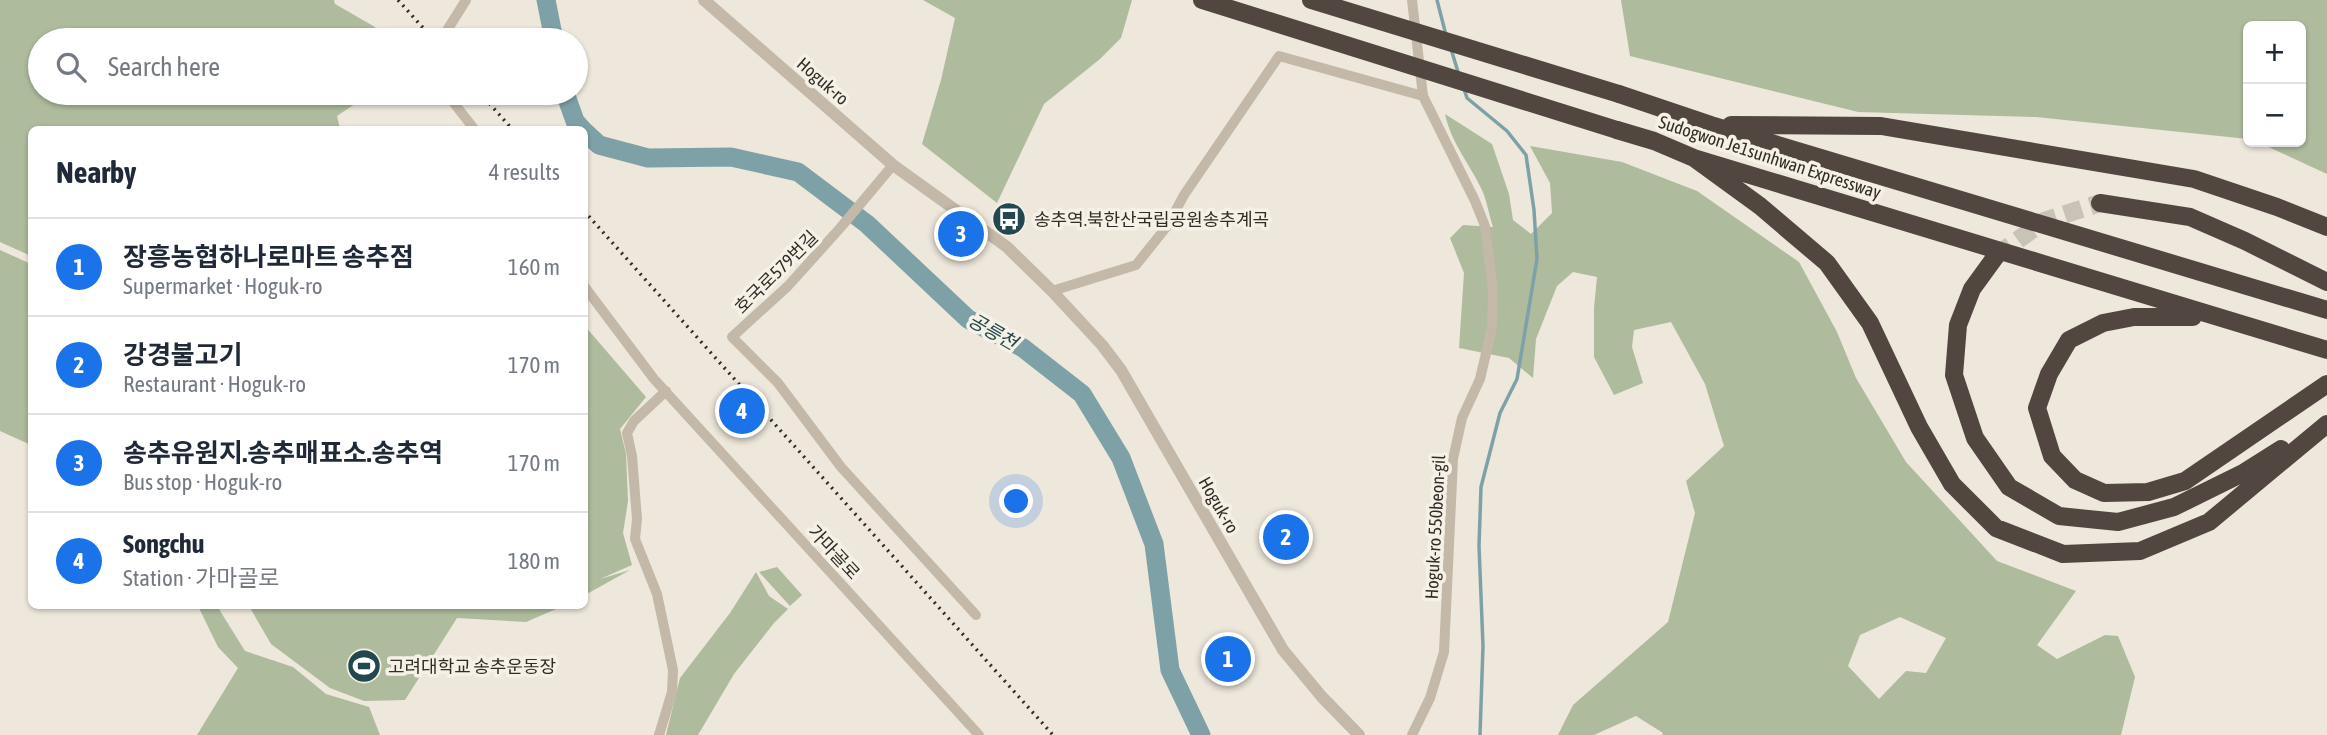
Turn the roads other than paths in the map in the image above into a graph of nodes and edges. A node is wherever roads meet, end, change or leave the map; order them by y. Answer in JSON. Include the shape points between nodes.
{"nodes":[{"id":1,"x":466,"y":0,"type":"edge"},
{"id":2,"x":704,"y":0,"type":"edge"},
{"id":3,"x":1202,"y":0,"type":"edge"},
{"id":4,"x":1311,"y":0,"type":"edge"},
{"id":5,"x":1412,"y":0,"type":"edge"},
{"id":6,"x":448,"y":28,"type":"edge"},
{"id":7,"x":1423,"y":96,"type":"junction"},
{"id":8,"x":455,"y":105,"type":"edge"},
{"id":9,"x":1711,"y":125,"type":"junction"},
{"id":10,"x":472,"y":126,"type":"edge"},
{"id":11,"x":1694,"y":158,"type":"junction"},
{"id":12,"x":893,"y":165,"type":"junction"},
{"id":13,"x":2100,"y":203,"type":"tunnel mouth"},
{"id":14,"x":2327,"y":227,"type":"edge"},
{"id":15,"x":1996,"y":257,"type":"tunnel mouth"},
{"id":16,"x":2327,"y":282,"type":"edge"},
{"id":17,"x":588,"y":291,"type":"edge"},
{"id":18,"x":1052,"y":291,"type":"junction"},
{"id":19,"x":2327,"y":310,"type":"edge"},
{"id":20,"x":2214,"y":317,"type":"junction"},
{"id":21,"x":2321,"y":348,"type":"edge"},
{"id":22,"x":2327,"y":384,"type":"edge"},
{"id":23,"x":666,"y":391,"type":"junction"},
{"id":24,"x":2327,"y":423,"type":"edge"},
{"id":25,"x":976,"y":615,"type":"dead end"},
{"id":26,"x":659,"y":735,"type":"edge"},
{"id":27,"x":979,"y":735,"type":"edge"},
{"id":28,"x":1359,"y":735,"type":"edge"},
{"id":29,"x":1412,"y":735,"type":"edge"}],
"edges":[{"from":1,"to":6,"type":"street"},
{"from":2,"to":12,"type":"street","name":"Hoguk-ro"},
{"from":3,"to":11,"type":"highway","name":"Sudogwon Je1sunhwan Expressway","bridge":true,"via":[[1654,141]]},
{"from":4,"to":9,"type":"highway","name":"Sudogwon Je1sunhwan Expressway","bridge":true},
{"from":5,"to":7,"type":"street","name":"Hoguk-ro 550beon-gil"},
{"from":7,"to":18,"type":"street","via":[[1279,56],[1168,225],[1136,265]]},
{"from":7,"to":29,"type":"street","name":"Hoguk-ro 550beon-gil","via":[[1485,226],[1493,291],[1492,328],[1453,459],[1444,652]]},
{"from":8,"to":10,"type":"street"},
{"from":9,"to":14,"type":"highway","via":[[1881,126],[2194,179]]},
{"from":9,"to":19,"type":"highway","name":"Sudogwon Je1sunhwan Expressway"},
{"from":11,"to":20,"type":"highway","name":"Sudogwon Je1sunhwan Expressway"},
{"from":11,"to":24,"type":"highway","via":[[1827,263],[1870,323],[1919,427],[1952,484],[1996,528],[2063,554],[2140,551],[2209,522]]},
{"from":12,"to":18,"type":"street","name":"Hoguk-ro","via":[[1007,247]]},
{"from":12,"to":25,"type":"street","name":"호국로579번길","via":[[788,286],[732,337],[778,383],[841,467]]},
{"from":13,"to":16,"type":"highway","via":[[2190,217]]},
{"from":15,"to":24,"type":"highway","via":[[1972,289],[1958,325],[1954,375],[1975,438],[2009,487],[2059,516],[2118,522],[2174,507],[2244,473]]},
{"from":17,"to":23,"type":"street","name":"가마골로"},
{"from":18,"to":28,"type":"street","name":"Hoguk-ro","via":[[1121,370],[1283,650]]},
{"from":20,"to":21,"type":"highway","name":"Sudogwon Je1sunhwan Expressway"},
{"from":20,"to":22,"type":"highway","via":[[2134,317],[2103,323],[2069,340],[2049,374],[2037,408],[2052,456],[2075,480],[2104,493],[2148,492],[2185,481]]},
{"from":23,"to":26,"type":"street","via":[[627,433],[635,539],[657,594],[673,670],[672,692]]},
{"from":23,"to":27,"type":"street","name":"가마골로"}]}
